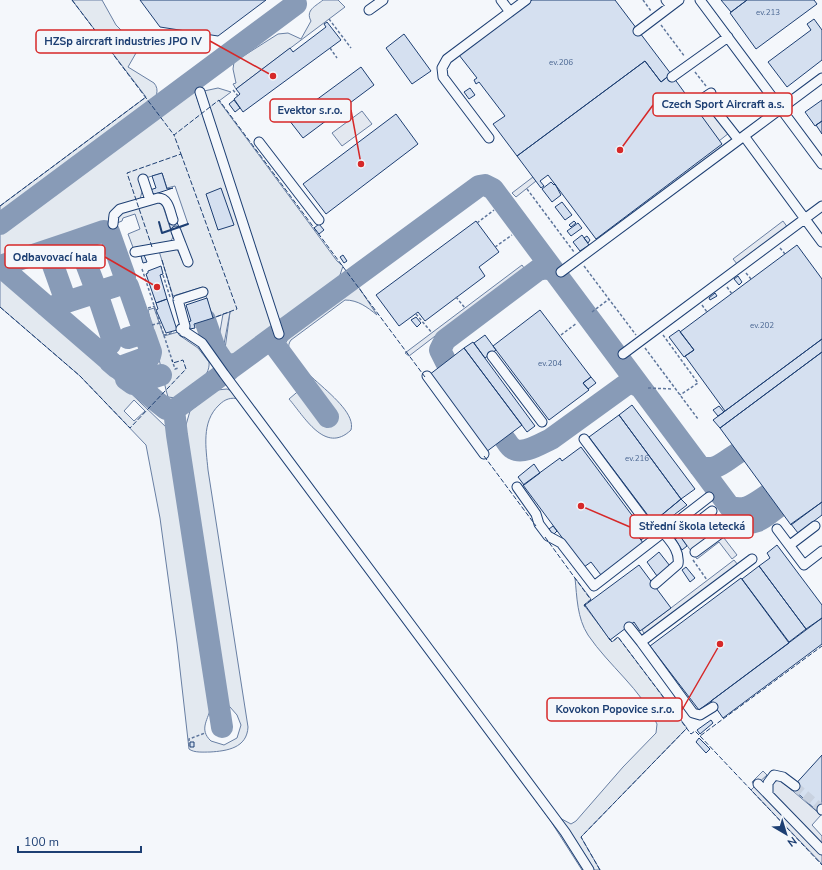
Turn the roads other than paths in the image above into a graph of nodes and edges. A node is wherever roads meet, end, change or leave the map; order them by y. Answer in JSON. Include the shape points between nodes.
{"nodes":[{"id":1,"x":383,"y":0,"type":"edge"},
{"id":2,"x":501,"y":0,"type":"edge"},
{"id":3,"x":526,"y":0,"type":"edge"},
{"id":4,"x":679,"y":0,"type":"edge"},
{"id":5,"x":700,"y":0,"type":"edge"},
{"id":6,"x":669,"y":3,"type":"edge"},
{"id":7,"x":369,"y":10,"type":"dead end"},
{"id":8,"x":510,"y":12,"type":"junction"},
{"id":9,"x":638,"y":31,"type":"dead end"},
{"id":10,"x":728,"y":37,"type":"junction"},
{"id":11,"x":672,"y":77,"type":"dead end"},
{"id":12,"x":822,"y":78,"type":"edge"},
{"id":13,"x":200,"y":92,"type":"dead end"},
{"id":14,"x":711,"y":93,"type":"dead end"},
{"id":15,"x":780,"y":108,"type":"junction"},
{"id":16,"x":489,"y":138,"type":"dead end"},
{"id":17,"x":741,"y":138,"type":"junction"},
{"id":18,"x":260,"y":142,"type":"dead end"},
{"id":19,"x":822,"y":164,"type":"edge"},
{"id":20,"x":143,"y":179,"type":"dead end"},
{"id":21,"x":150,"y":200,"type":"junction"},
{"id":22,"x":822,"y":206,"type":"edge"},
{"id":23,"x":805,"y":219,"type":"junction"},
{"id":24,"x":173,"y":220,"type":"dead end"},
{"id":25,"x":319,"y":220,"type":"dead end"},
{"id":26,"x":113,"y":224,"type":"dead end"},
{"id":27,"x":176,"y":231,"type":"dead end"},
{"id":28,"x":822,"y":242,"type":"edge"},
{"id":29,"x":181,"y":244,"type":"junction"},
{"id":30,"x":134,"y":252,"type":"dead end"},
{"id":31,"x":188,"y":262,"type":"dead end"},
{"id":32,"x":561,"y":272,"type":"dead end"},
{"id":33,"x":203,"y":292,"type":"dead end"},
{"id":34,"x":279,"y":334,"type":"dead end"},
{"id":35,"x":623,"y":354,"type":"dead end"},
{"id":36,"x":492,"y":356,"type":"dead end"},
{"id":37,"x":427,"y":376,"type":"dead end"},
{"id":38,"x":542,"y":422,"type":"dead end"},
{"id":39,"x":584,"y":440,"type":"dead end"},
{"id":40,"x":484,"y":454,"type":"dead end"},
{"id":41,"x":517,"y":487,"type":"dead end"},
{"id":42,"x":709,"y":497,"type":"dead end"},
{"id":43,"x":712,"y":511,"type":"dead end"},
{"id":44,"x":646,"y":522,"type":"dead end"},
{"id":45,"x":676,"y":522,"type":"junction"},
{"id":46,"x":815,"y":526,"type":"dead end"},
{"id":47,"x":729,"y":527,"type":"dead end"},
{"id":48,"x":777,"y":529,"type":"dead end"},
{"id":49,"x":663,"y":532,"type":"junction"},
{"id":50,"x":790,"y":545,"type":"junction"},
{"id":51,"x":822,"y":551,"type":"edge"},
{"id":52,"x":694,"y":556,"type":"road end"},
{"id":53,"x":752,"y":558,"type":"dead end"},
{"id":54,"x":655,"y":584,"type":"dead end"},
{"id":55,"x":629,"y":626,"type":"dead end"},
{"id":56,"x":641,"y":642,"type":"junction"},
{"id":57,"x":713,"y":708,"type":"dead end"},
{"id":58,"x":758,"y":784,"type":"dead end"},
{"id":59,"x":794,"y":786,"type":"tunnel mouth"},
{"id":60,"x":768,"y":794,"type":"junction"},
{"id":61,"x":822,"y":850,"type":"edge"},
{"id":62,"x":588,"y":870,"type":"edge"}],
"edges":[{"from":1,"to":7,"type":"street"},
{"from":2,"to":8,"type":"street"},
{"from":3,"to":8,"type":"street"},
{"from":4,"to":6,"type":"street"},
{"from":5,"to":10,"type":"street"},
{"from":6,"to":9,"type":"street"},
{"from":8,"to":16,"type":"street","via":[[446,59],[442,68],[443,77]]},
{"from":10,"to":11,"type":"street"},
{"from":10,"to":15,"type":"street"},
{"from":12,"to":15,"type":"street"},
{"from":13,"to":34,"type":"street"},
{"from":14,"to":17,"type":"street","via":[[705,97]]},
{"from":15,"to":17,"type":"street"},
{"from":15,"to":19,"type":"street"},
{"from":17,"to":23,"type":"street"},
{"from":17,"to":32,"type":"street"},
{"from":18,"to":25,"type":"street"},
{"from":20,"to":21,"type":"street"},
{"from":21,"to":24,"type":"street","via":[[166,200]]},
{"from":21,"to":26,"type":"street","via":[[117,211]]},
{"from":22,"to":23,"type":"street"},
{"from":23,"to":28,"type":"street"},
{"from":23,"to":35,"type":"street"},
{"from":27,"to":29,"type":"street"},
{"from":29,"to":30,"type":"street"},
{"from":29,"to":31,"type":"street"},
{"from":33,"to":62,"type":"street","via":[[178,300],[185,326],[182,330],[206,347],[565,832]]},
{"from":36,"to":38,"type":"street"},
{"from":37,"to":40,"type":"street"},
{"from":39,"to":44,"type":"street"},
{"from":41,"to":49,"type":"street","via":[[548,536],[561,543],[594,586]]},
{"from":42,"to":45,"type":"street"},
{"from":43,"to":45,"type":"street","via":[[686,532]]},
{"from":45,"to":49,"type":"street"},
{"from":46,"to":50,"type":"street"},
{"from":47,"to":52,"type":"street"},
{"from":48,"to":50,"type":"street"},
{"from":49,"to":54,"type":"street","via":[[676,549],[679,559],[678,564]]},
{"from":50,"to":51,"type":"street","via":[[804,564]]},
{"from":53,"to":56,"type":"street"},
{"from":55,"to":56,"type":"street"},
{"from":56,"to":57,"type":"street","via":[[693,713],[700,715]]},
{"from":58,"to":60,"type":"street"},
{"from":59,"to":60,"type":"street","via":[[784,777],[774,776],[768,784]]},
{"from":60,"to":61,"type":"street"}]}
